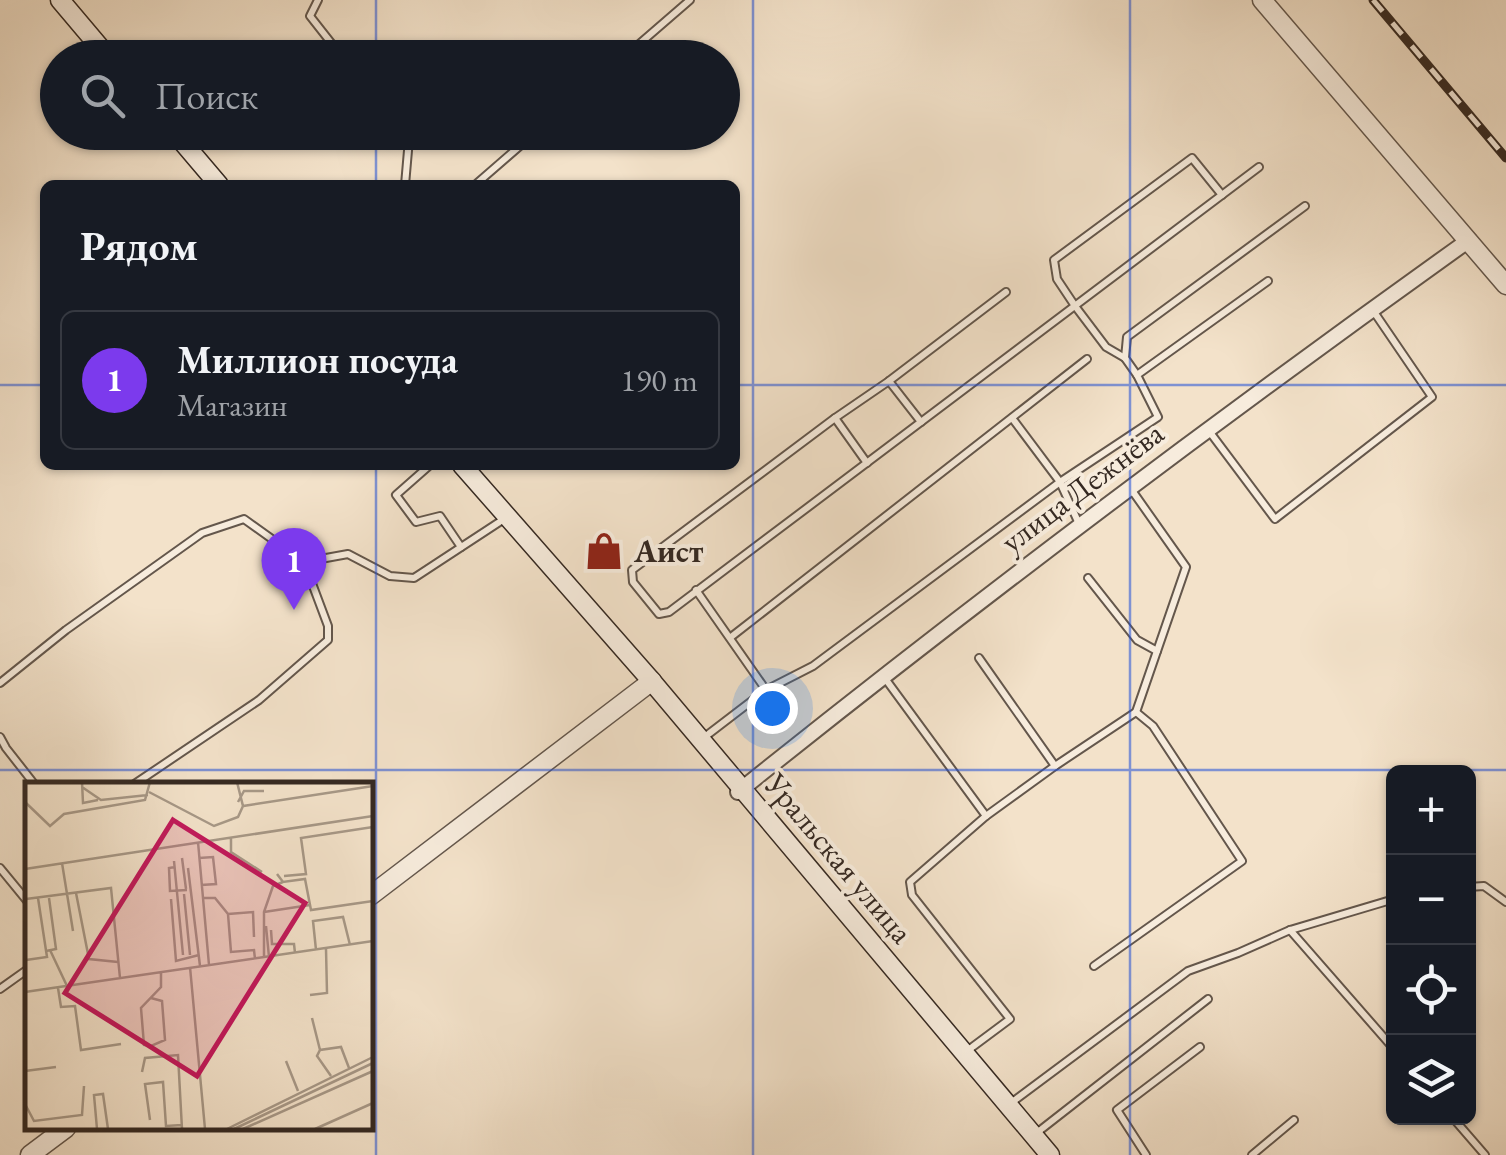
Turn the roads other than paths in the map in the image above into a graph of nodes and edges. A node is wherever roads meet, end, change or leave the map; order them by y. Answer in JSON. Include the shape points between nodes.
{"nodes":[{"id":1,"x":62,"y":0,"type":"edge"},
{"id":2,"x":318,"y":0,"type":"edge"},
{"id":3,"x":690,"y":0,"type":"edge"},
{"id":4,"x":1262,"y":0,"type":"edge"},
{"id":5,"x":96,"y":40,"type":"edge"},
{"id":6,"x":329,"y":40,"type":"edge"},
{"id":7,"x":644,"y":40,"type":"edge"},
{"id":8,"x":191,"y":150,"type":"edge"},
{"id":9,"x":408,"y":150,"type":"edge"},
{"id":10,"x":515,"y":150,"type":"edge"},
{"id":11,"x":1259,"y":167,"type":"dead end"},
{"id":12,"x":217,"y":180,"type":"edge"},
{"id":13,"x":406,"y":180,"type":"edge"},
{"id":14,"x":481,"y":180,"type":"edge"},
{"id":15,"x":1222,"y":195,"type":"junction"},
{"id":16,"x":1305,"y":206,"type":"dead end"},
{"id":17,"x":1470,"y":240,"type":"junction"},
{"id":18,"x":1268,"y":281,"type":"dead end"},
{"id":19,"x":1506,"y":285,"type":"edge"},
{"id":20,"x":1006,"y":292,"type":"dead end"},
{"id":21,"x":1076,"y":306,"type":"junction"},
{"id":22,"x":1372,"y":309,"type":"junction"},
{"id":23,"x":1126,"y":358,"type":"junction"},
{"id":24,"x":1087,"y":360,"type":"dead end"},
{"id":25,"x":1136,"y":375,"type":"junction"},
{"id":26,"x":889,"y":381,"type":"junction"},
{"id":27,"x":834,"y":418,"type":"junction"},
{"id":28,"x":1012,"y":418,"type":"junction"},
{"id":29,"x":921,"y":422,"type":"junction"},
{"id":30,"x":1208,"y":430,"type":"junction"},
{"id":31,"x":867,"y":463,"type":"junction"},
{"id":32,"x":425,"y":470,"type":"edge"},
{"id":33,"x":464,"y":470,"type":"edge"},
{"id":34,"x":464,"y":470,"type":"edge"},
{"id":35,"x":1060,"y":482,"type":"junction"},
{"id":36,"x":1130,"y":488,"type":"junction"},
{"id":37,"x":505,"y":518,"type":"junction"},
{"id":38,"x":1080,"y":526,"type":"junction"},
{"id":39,"x":460,"y":547,"type":"junction"},
{"id":40,"x":304,"y":562,"type":"junction"},
{"id":41,"x":1088,"y":578,"type":"dead end"},
{"id":42,"x":696,"y":590,"type":"junction"},
{"id":43,"x":732,"y":637,"type":"junction"},
{"id":44,"x":1157,"y":651,"type":"junction"},
{"id":45,"x":980,"y":658,"type":"dead end"},
{"id":46,"x":883,"y":676,"type":"junction"},
{"id":47,"x":650,"y":683,"type":"junction"},
{"id":48,"x":0,"y":684,"type":"edge"},
{"id":49,"x":766,"y":690,"type":"junction"},
{"id":50,"x":1136,"y":712,"type":"junction"},
{"id":51,"x":0,"y":737,"type":"edge"},
{"id":52,"x":701,"y":740,"type":"junction"},
{"id":53,"x":1055,"y":766,"type":"junction"},
{"id":54,"x":33,"y":782,"type":"edge"},
{"id":55,"x":137,"y":782,"type":"edge"},
{"id":56,"x":740,"y":790,"type":"junction"},
{"id":57,"x":986,"y":816,"type":"junction"},
{"id":58,"x":0,"y":868,"type":"edge"},
{"id":59,"x":1476,"y":886,"type":"edge"},
{"id":60,"x":372,"y":894,"type":"edge"},
{"id":61,"x":25,"y":898,"type":"edge"},
{"id":62,"x":1386,"y":901,"type":"edge"},
{"id":63,"x":1506,"y":902,"type":"edge"},
{"id":64,"x":1290,"y":930,"type":"junction"},
{"id":65,"x":1094,"y":966,"type":"dead end"},
{"id":66,"x":25,"y":971,"type":"edge"},
{"id":67,"x":0,"y":989,"type":"edge"},
{"id":68,"x":1208,"y":999,"type":"dead end"},
{"id":69,"x":1386,"y":1040,"type":"edge"},
{"id":70,"x":1200,"y":1047,"type":"dead end"},
{"id":71,"x":962,"y":1055,"type":"junction"},
{"id":72,"x":1006,"y":1107,"type":"junction"},
{"id":73,"x":1294,"y":1120,"type":"dead end"},
{"id":74,"x":1458,"y":1125,"type":"edge"},
{"id":75,"x":63,"y":1130,"type":"edge"},
{"id":76,"x":1031,"y":1137,"type":"junction"},
{"id":77,"x":30,"y":1155,"type":"edge"},
{"id":78,"x":1046,"y":1155,"type":"edge"},
{"id":79,"x":1146,"y":1155,"type":"edge"},
{"id":80,"x":1252,"y":1155,"type":"edge"},
{"id":81,"x":1485,"y":1155,"type":"edge"}],
"edges":[{"from":1,"to":5,"type":"main road"},
{"from":2,"to":6,"type":"lane","via":[[310,16]]},
{"from":3,"to":7,"type":"lane"},
{"from":4,"to":17,"type":"main road"},
{"from":8,"to":12,"type":"main road"},
{"from":9,"to":13,"type":"lane"},
{"from":10,"to":14,"type":"lane"},
{"from":11,"to":15,"type":"lane"},
{"from":15,"to":21,"type":"lane"},
{"from":15,"to":21,"type":"lane","via":[[1192,158],[1054,260],[1057,279]]},
{"from":16,"to":23,"type":"lane","via":[[1127,337]]},
{"from":17,"to":19,"type":"main road"},
{"from":17,"to":22,"type":"street","name":"улица Дежнёва"},
{"from":18,"to":25,"type":"lane"},
{"from":20,"to":26,"type":"lane"},
{"from":21,"to":23,"type":"lane","via":[[1106,347]]},
{"from":21,"to":29,"type":"lane"},
{"from":22,"to":30,"type":"street","name":"улица Дежнёва"},
{"from":22,"to":30,"type":"lane","via":[[1432,397],[1275,519]]},
{"from":23,"to":25,"type":"lane"},
{"from":24,"to":28,"type":"lane"},
{"from":25,"to":35,"type":"lane","via":[[1158,418]]},
{"from":26,"to":27,"type":"lane"},
{"from":26,"to":29,"type":"lane"},
{"from":27,"to":31,"type":"lane"},
{"from":27,"to":42,"type":"lane","via":[[632,570],[632,582],[658,614]]},
{"from":28,"to":35,"type":"lane"},
{"from":28,"to":43,"type":"lane"},
{"from":29,"to":31,"type":"lane"},
{"from":30,"to":36,"type":"street","name":"улица Дежнёва"},
{"from":31,"to":42,"type":"lane"},
{"from":32,"to":39,"type":"lane","via":[[396,496],[416,522],[440,516]]},
{"from":33,"to":37,"type":"main road","name":"Уральская улица"},
{"from":34,"to":47,"type":"main road","name":"Уральская улица"},
{"from":35,"to":38,"type":"lane"},
{"from":35,"to":49,"type":"lane","via":[[813,666]]},
{"from":36,"to":38,"type":"street","name":"улица Дежнёва"},
{"from":36,"to":44,"type":"lane","via":[[1186,567]]},
{"from":37,"to":39,"type":"lane"},
{"from":37,"to":47,"type":"main road","name":"Уральская улица"},
{"from":38,"to":46,"type":"street","name":"улица Дежнёва"},
{"from":39,"to":40,"type":"lane","via":[[414,578],[390,576],[348,554]]},
{"from":40,"to":48,"type":"lane","via":[[244,519],[202,532]]},
{"from":40,"to":55,"type":"lane","via":[[328,640],[259,700]]},
{"from":41,"to":44,"type":"lane","via":[[1136,640]]},
{"from":42,"to":43,"type":"lane"},
{"from":43,"to":49,"type":"lane"},
{"from":44,"to":50,"type":"lane"},
{"from":45,"to":53,"type":"lane"},
{"from":46,"to":56,"type":"street","name":"улица Дежнёва"},
{"from":46,"to":57,"type":"lane"},
{"from":47,"to":52,"type":"main road","name":"Уральская улица"},
{"from":47,"to":56,"type":"main road","name":"Уральская улица"},
{"from":47,"to":60,"type":"main road"},
{"from":49,"to":52,"type":"lane"},
{"from":50,"to":53,"type":"lane"},
{"from":50,"to":65,"type":"lane","via":[[1153,726],[1242,861]]},
{"from":51,"to":54,"type":"lane"},
{"from":52,"to":56,"type":"main road","name":"Уральская улица"},
{"from":53,"to":57,"type":"lane"},
{"from":56,"to":71,"type":"main road","name":"Уральская улица"},
{"from":57,"to":71,"type":"lane","via":[[910,882],[912,895],[1010,1019]]},
{"from":58,"to":61,"type":"lane"},
{"from":59,"to":63,"type":"lane"},
{"from":62,"to":64,"type":"lane"},
{"from":64,"to":69,"type":"lane"},
{"from":64,"to":72,"type":"lane","via":[[1188,971]]},
{"from":66,"to":67,"type":"lane"},
{"from":68,"to":76,"type":"lane"},
{"from":70,"to":79,"type":"lane","via":[[1117,1110]]},
{"from":71,"to":72,"type":"main road","name":"Уральская улица"},
{"from":72,"to":76,"type":"main road","name":"Уральская улица"},
{"from":73,"to":80,"type":"lane"},
{"from":74,"to":81,"type":"lane"},
{"from":75,"to":77,"type":"main road"},
{"from":76,"to":78,"type":"main road","name":"Уральская улица"}]}
